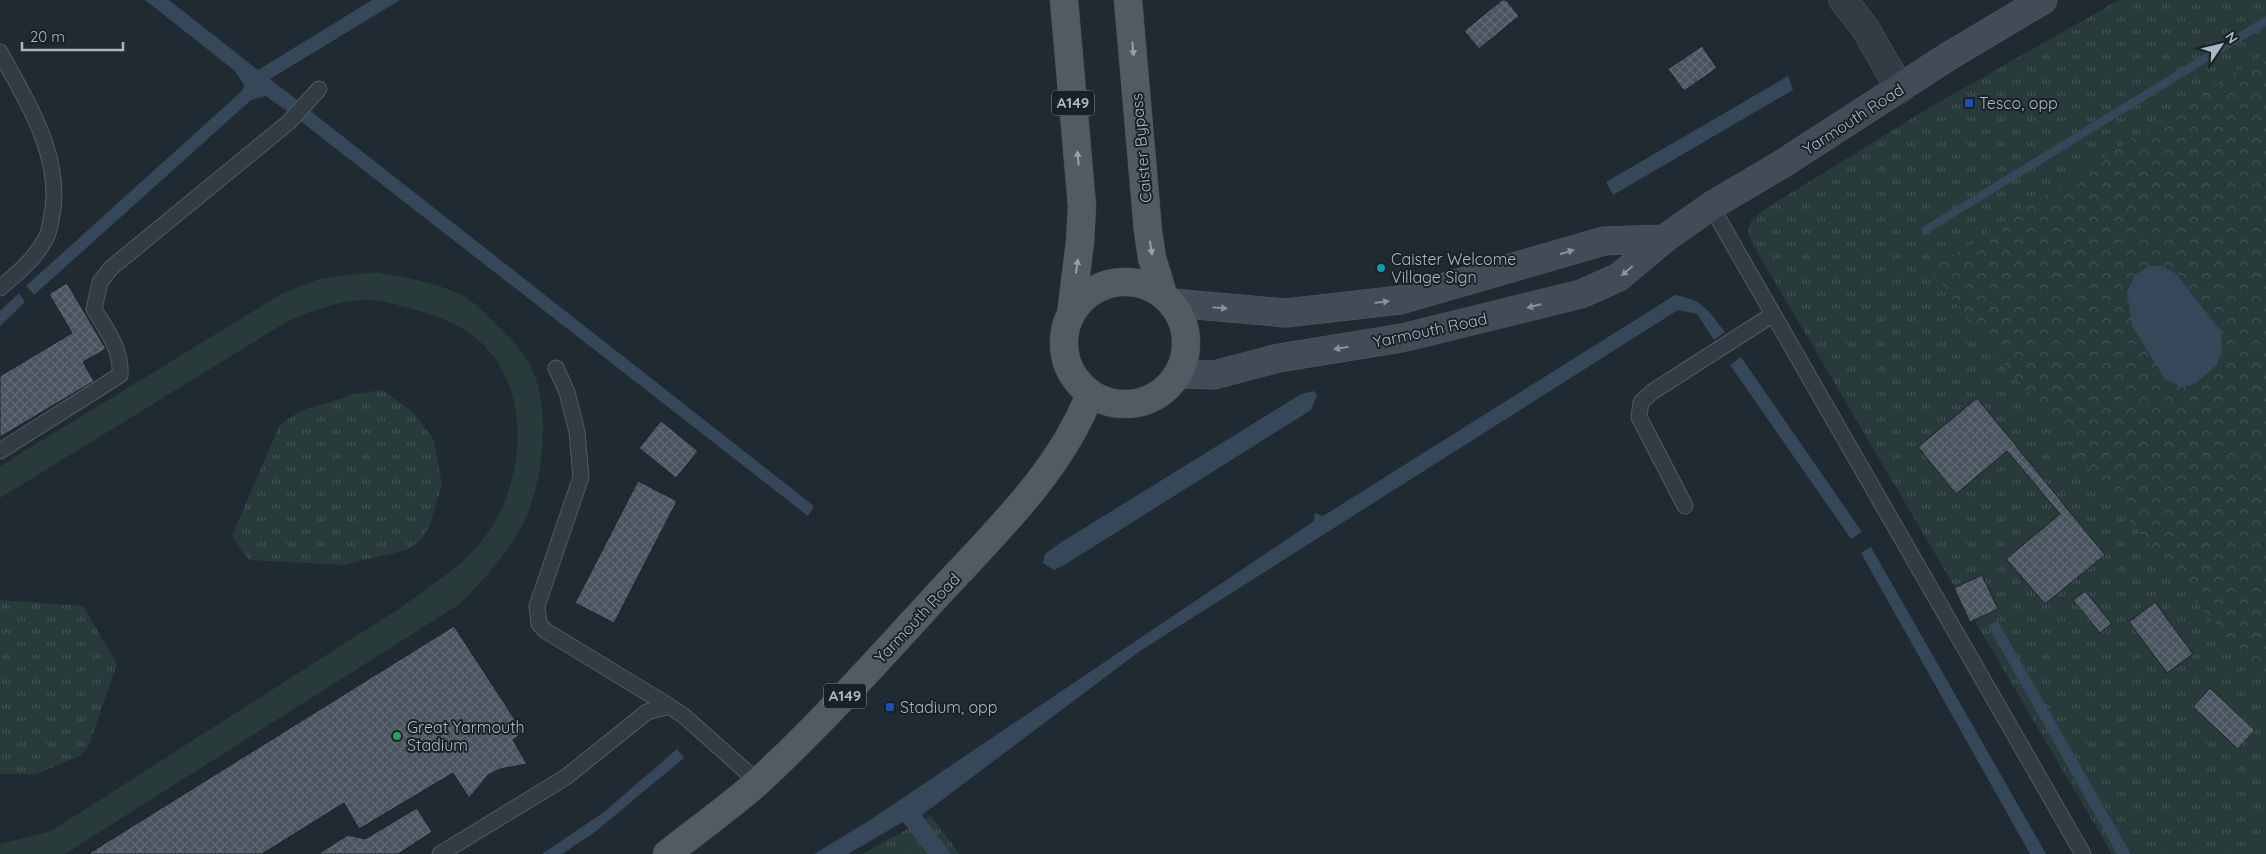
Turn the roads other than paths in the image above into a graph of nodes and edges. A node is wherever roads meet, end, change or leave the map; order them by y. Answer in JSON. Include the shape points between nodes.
{"nodes":[{"id":1,"x":1064,"y":0,"type":"edge"},
{"id":2,"x":1128,"y":0,"type":"edge"},
{"id":3,"x":1843,"y":0,"type":"edge"},
{"id":4,"x":2043,"y":0,"type":"edge"},
{"id":5,"x":0,"y":52,"type":"edge"},
{"id":6,"x":319,"y":89,"type":"dead end"},
{"id":7,"x":1900,"y":89,"type":"junction"},
{"id":8,"x":1711,"y":206,"type":"junction"},
{"id":9,"x":1664,"y":239,"type":"junction"},
{"id":10,"x":0,"y":288,"type":"edge"},
{"id":11,"x":1167,"y":299,"type":"junction"},
{"id":12,"x":1070,"y":314,"type":"junction"},
{"id":13,"x":1772,"y":315,"type":"junction"},
{"id":14,"x":556,"y":368,"type":"dead end"},
{"id":15,"x":1179,"y":374,"type":"junction"},
{"id":16,"x":1090,"y":394,"type":"junction"},
{"id":17,"x":0,"y":451,"type":"edge"},
{"id":18,"x":1685,"y":506,"type":"dead end"},
{"id":19,"x":669,"y":706,"type":"junction"},
{"id":20,"x":758,"y":782,"type":"junction"},
{"id":21,"x":440,"y":854,"type":"edge"},
{"id":22,"x":666,"y":854,"type":"edge"},
{"id":23,"x":2083,"y":854,"type":"edge"}],
"edges":[{"from":12,"to":1,"type":"main road","number":"A149","one_way":true,"via":[[1082,206]]},
{"from":2,"to":11,"type":"main road","name":"Caister Bypass","one_way":true,"via":[[1148,231]]},
{"from":3,"to":7,"type":"street","via":[[1865,28]]},
{"from":4,"to":7,"type":"street","name":"Yarmouth Road","via":[[1948,56]]},
{"from":5,"to":10,"type":"lane","via":[[36,119],[51,166],[55,202],[47,237],[28,265]]},
{"from":6,"to":17,"type":"lane","via":[[288,122],[111,268],[100,282],[94,309],[116,347],[121,364],[120,375]]},
{"from":7,"to":8,"type":"street","name":"Yarmouth Road"},
{"from":8,"to":9,"type":"street","name":"Yarmouth Road"},
{"from":8,"to":13,"type":"lane"},
{"from":11,"to":9,"type":"street","one_way":true,"via":[[1286,313],[1400,300],[1604,241]]},
{"from":9,"to":15,"type":"street","name":"Yarmouth Road","one_way":true,"via":[[1619,277],[1581,294],[1402,338],[1279,358],[1214,375]]},
{"from":11,"to":12,"type":"main road","via":[[1143,284],[1104,285],[1082,299]]},
{"from":11,"to":15,"type":"main road","via":[[1180,316],[1187,337]]},
{"from":12,"to":16,"type":"main road","via":[[1063,346],[1068,366],[1075,380]]},
{"from":13,"to":18,"type":"lane","via":[[1641,402],[1639,417]]},
{"from":13,"to":23,"type":"lane"},
{"from":14,"to":19,"type":"lane","via":[[569,400],[581,477],[537,606],[539,624]]},
{"from":15,"to":16,"type":"main road","via":[[1158,396],[1142,403],[1106,402]]},
{"from":16,"to":20,"type":"main road","name":"Yarmouth Road","number":"A149","via":[[1079,423],[1007,521],[843,698]]},
{"from":19,"to":20,"type":"lane"},
{"from":19,"to":21,"type":"lane","via":[[647,712],[566,777]]},
{"from":20,"to":22,"type":"main road","name":"Yarmouth Road","number":"A149"}]}
